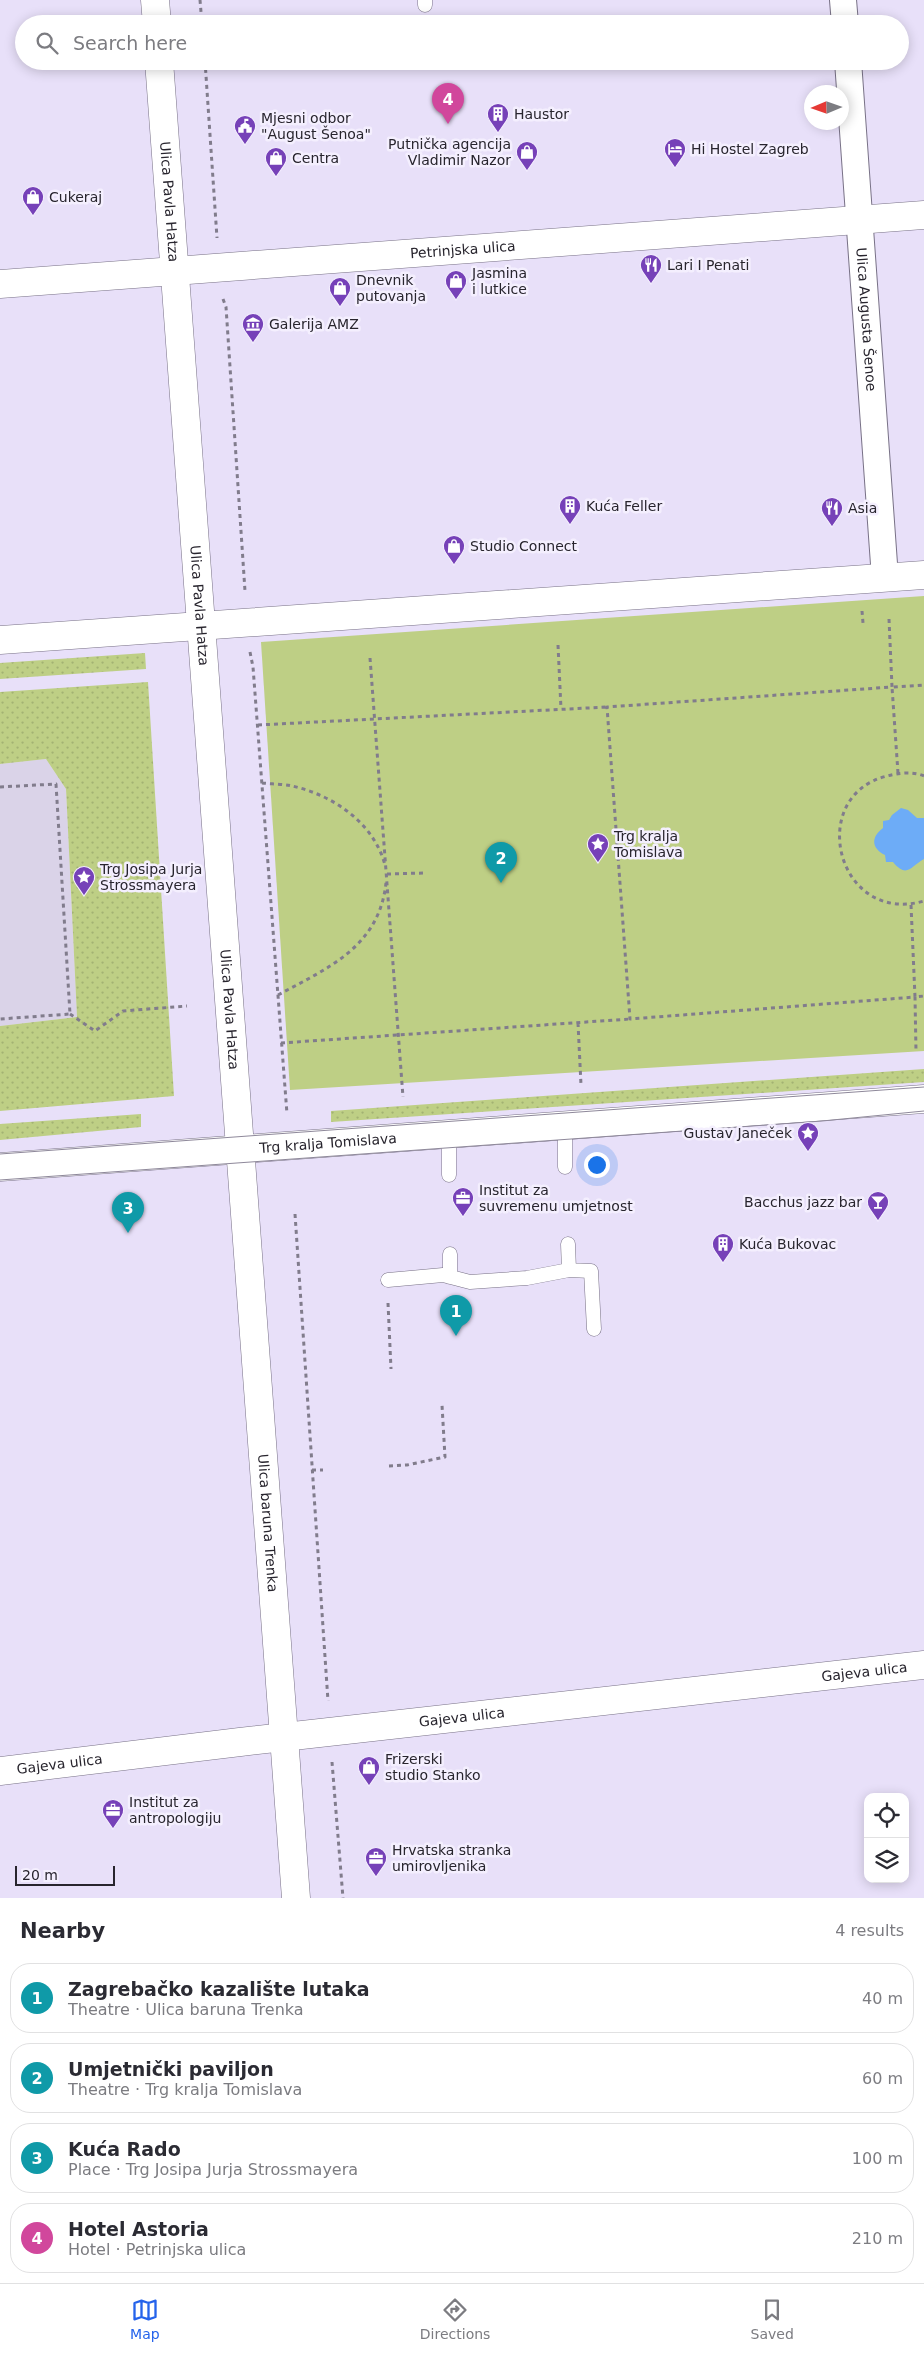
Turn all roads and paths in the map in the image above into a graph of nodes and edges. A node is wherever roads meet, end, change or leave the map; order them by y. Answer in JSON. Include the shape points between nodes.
{"nodes":[{"id":1,"x":155,"y":0,"type":"edge"},
{"id":2,"x":200,"y":0,"type":"edge"},
{"id":3,"x":843,"y":0,"type":"edge"},
{"id":4,"x":156,"y":15,"type":"edge"},
{"id":5,"x":201,"y":15,"type":"edge"},
{"id":6,"x":844,"y":15,"type":"edge"},
{"id":7,"x":160,"y":70,"type":"edge"},
{"id":8,"x":206,"y":70,"type":"edge"},
{"id":9,"x":849,"y":70,"type":"edge"},
{"id":10,"x":924,"y":216,"type":"edge"},
{"id":11,"x":860,"y":220,"type":"junction"},
{"id":12,"x":217,"y":235,"type":"dead end"},
{"id":13,"x":174,"y":271,"type":"junction"},
{"id":14,"x":0,"y":284,"type":"edge"},
{"id":15,"x":220,"y":291,"type":"dead end"},
{"id":16,"x":924,"y":575,"type":"edge"},
{"id":17,"x":885,"y":578,"type":"junction"},
{"id":18,"x":245,"y":598,"type":"dead end"},
{"id":19,"x":889,"y":620,"type":"dead end"},
{"id":20,"x":201,"y":627,"type":"junction"},
{"id":21,"x":0,"y":640,"type":"edge"},
{"id":22,"x":558,"y":644,"type":"dead end"},
{"id":23,"x":249,"y":646,"type":"dead end"},
{"id":24,"x":370,"y":658,"type":"dead end"},
{"id":25,"x":924,"y":685,"type":"edge"},
{"id":26,"x":892,"y":687,"type":"junction"},
{"id":27,"x":607,"y":707,"type":"junction"},
{"id":28,"x":560,"y":709,"type":"junction"},
{"id":29,"x":374,"y":718,"type":"junction"},
{"id":30,"x":258,"y":725,"type":"junction"},
{"id":31,"x":898,"y":773,"type":"junction"},
{"id":32,"x":924,"y":776,"type":"edge"},
{"id":33,"x":262,"y":783,"type":"junction"},
{"id":34,"x":0,"y":787,"type":"edge"},
{"id":35,"x":425,"y":873,"type":"dead end"},
{"id":36,"x":387,"y":874,"type":"junction"},
{"id":37,"x":924,"y":902,"type":"edge"},
{"id":38,"x":911,"y":905,"type":"junction"},
{"id":39,"x":278,"y":995,"type":"junction"},
{"id":40,"x":924,"y":996,"type":"edge"},
{"id":41,"x":915,"y":997,"type":"junction"},
{"id":42,"x":187,"y":1006,"type":"dead end"},
{"id":43,"x":70,"y":1014,"type":"junction"},
{"id":44,"x":0,"y":1019,"type":"edge"},
{"id":45,"x":630,"y":1019,"type":"junction"},
{"id":46,"x":578,"y":1023,"type":"junction"},
{"id":47,"x":398,"y":1036,"type":"junction"},
{"id":48,"x":281,"y":1043,"type":"junction"},
{"id":49,"x":916,"y":1051,"type":"dead end"},
{"id":50,"x":581,"y":1085,"type":"dead end"},
{"id":51,"x":403,"y":1096,"type":"dead end"},
{"id":52,"x":924,"y":1099,"type":"edge"},
{"id":53,"x":288,"y":1122,"type":"dead end"},
{"id":54,"x":564,"y":1125,"type":"junction"},
{"id":55,"x":449,"y":1134,"type":"junction"},
{"id":56,"x":240,"y":1149,"type":"junction"},
{"id":57,"x":0,"y":1167,"type":"edge"},
{"id":58,"x":566,"y":1167,"type":"dead end"},
{"id":59,"x":449,"y":1175,"type":"dead end"},
{"id":60,"x":294,"y":1214,"type":"dead end"},
{"id":61,"x":568,"y":1244,"type":"dead end"},
{"id":62,"x":450,"y":1254,"type":"dead end"},
{"id":63,"x":568,"y":1270,"type":"junction"},
{"id":64,"x":450,"y":1277,"type":"junction"},
{"id":65,"x":388,"y":1280,"type":"joint"},
{"id":66,"x":594,"y":1329,"type":"dead end"},
{"id":67,"x":391,"y":1369,"type":"dead end"},
{"id":68,"x":442,"y":1404,"type":"dead end"},
{"id":69,"x":389,"y":1466,"type":"dead end"},
{"id":70,"x":312,"y":1470,"type":"junction"},
{"id":71,"x":323,"y":1470,"type":"dead end"},
{"id":72,"x":924,"y":1665,"type":"edge"},
{"id":73,"x":328,"y":1707,"type":"dead end"},
{"id":74,"x":284,"y":1738,"type":"junction"},
{"id":75,"x":331,"y":1754,"type":"dead end"},
{"id":76,"x":0,"y":1771,"type":"edge"},
{"id":77,"x":296,"y":1898,"type":"edge"},
{"id":78,"x":343,"y":1898,"type":"edge"}],
"edges":[{"from":1,"to":4,"type":"street"},
{"from":2,"to":5,"type":"path"},
{"from":3,"to":6,"type":"street"},
{"from":7,"to":13,"type":"street","name":"Ulica Pavla Hatza"},
{"from":8,"to":12,"type":"path"},
{"from":9,"to":11,"type":"street","name":"Ulica Augusta Šenoe"},
{"from":10,"to":11,"type":"street","name":"Petrinjska ulica"},
{"from":11,"to":13,"type":"street","name":"Petrinjska ulica"},
{"from":11,"to":17,"type":"street","name":"Ulica Augusta Šenoe"},
{"from":13,"to":14,"type":"street","name":"Petrinjska ulica"},
{"from":13,"to":20,"type":"street","name":"Ulica Pavla Hatza"},
{"from":15,"to":18,"type":"path","via":[[226,307]]},
{"from":16,"to":17,"type":"street"},
{"from":17,"to":20,"type":"street"},
{"from":19,"to":26,"type":"path"},
{"from":20,"to":21,"type":"street"},
{"from":20,"to":56,"type":"street","name":"Ulica Pavla Hatza"},
{"from":22,"to":28,"type":"path"},
{"from":23,"to":30,"type":"path"},
{"from":24,"to":29,"type":"path"},
{"from":25,"to":26,"type":"path"},
{"from":26,"to":27,"type":"path"},
{"from":26,"to":31,"type":"path"},
{"from":27,"to":28,"type":"path"},
{"from":27,"to":45,"type":"path"},
{"from":28,"to":29,"type":"path"},
{"from":29,"to":30,"type":"path"},
{"from":29,"to":36,"type":"path"},
{"from":30,"to":33,"type":"path"},
{"from":31,"to":32,"type":"path"},
{"from":31,"to":38,"type":"path","via":[[878,778],[861,789],[848,805],[840,824],[838,845],[844,865],[865,892],[890,904]]},
{"from":33,"to":36,"type":"path","via":[[293,786],[342,806],[372,836],[382,852]]},
{"from":33,"to":39,"type":"path"},
{"from":34,"to":43,"type":"path","via":[[56,784]]},
{"from":35,"to":36,"type":"path"},
{"from":36,"to":39,"type":"path","via":[[382,908],[364,939],[331,965]]},
{"from":36,"to":47,"type":"path"},
{"from":37,"to":38,"type":"path"},
{"from":38,"to":41,"type":"path"},
{"from":39,"to":48,"type":"path"},
{"from":40,"to":41,"type":"path"},
{"from":41,"to":45,"type":"path"},
{"from":41,"to":49,"type":"path"},
{"from":42,"to":43,"type":"path","via":[[123,1011],[95,1031]]},
{"from":43,"to":44,"type":"path"},
{"from":45,"to":46,"type":"path"},
{"from":46,"to":47,"type":"path"},
{"from":46,"to":50,"type":"path"},
{"from":47,"to":48,"type":"path"},
{"from":47,"to":51,"type":"path"},
{"from":48,"to":53,"type":"path"},
{"from":52,"to":54,"type":"street","name":"Trg kralja Tomislava"},
{"from":54,"to":55,"type":"street","name":"Trg kralja Tomislava"},
{"from":54,"to":58,"type":"lane"},
{"from":55,"to":56,"type":"street","name":"Trg kralja Tomislava"},
{"from":55,"to":59,"type":"lane"},
{"from":56,"to":57,"type":"street"},
{"from":56,"to":74,"type":"street","name":"Ulica baruna Trenka"},
{"from":60,"to":70,"type":"path"},
{"from":61,"to":63,"type":"lane"},
{"from":62,"to":64,"type":"lane"},
{"from":63,"to":64,"type":"lane","via":[[527,1278],[470,1282]]},
{"from":63,"to":66,"type":"lane","via":[[591,1270]]},
{"from":64,"to":65,"type":"lane"},
{"from":65,"to":67,"type":"path"},
{"from":68,"to":69,"type":"path","via":[[445,1457]]},
{"from":70,"to":71,"type":"path"},
{"from":70,"to":73,"type":"path"},
{"from":72,"to":74,"type":"street","name":"Gajeva ulica"},
{"from":74,"to":76,"type":"street","name":"Gajeva ulica"},
{"from":74,"to":77,"type":"street","name":"Ulica baruna Trenka"},
{"from":75,"to":78,"type":"path"}]}
